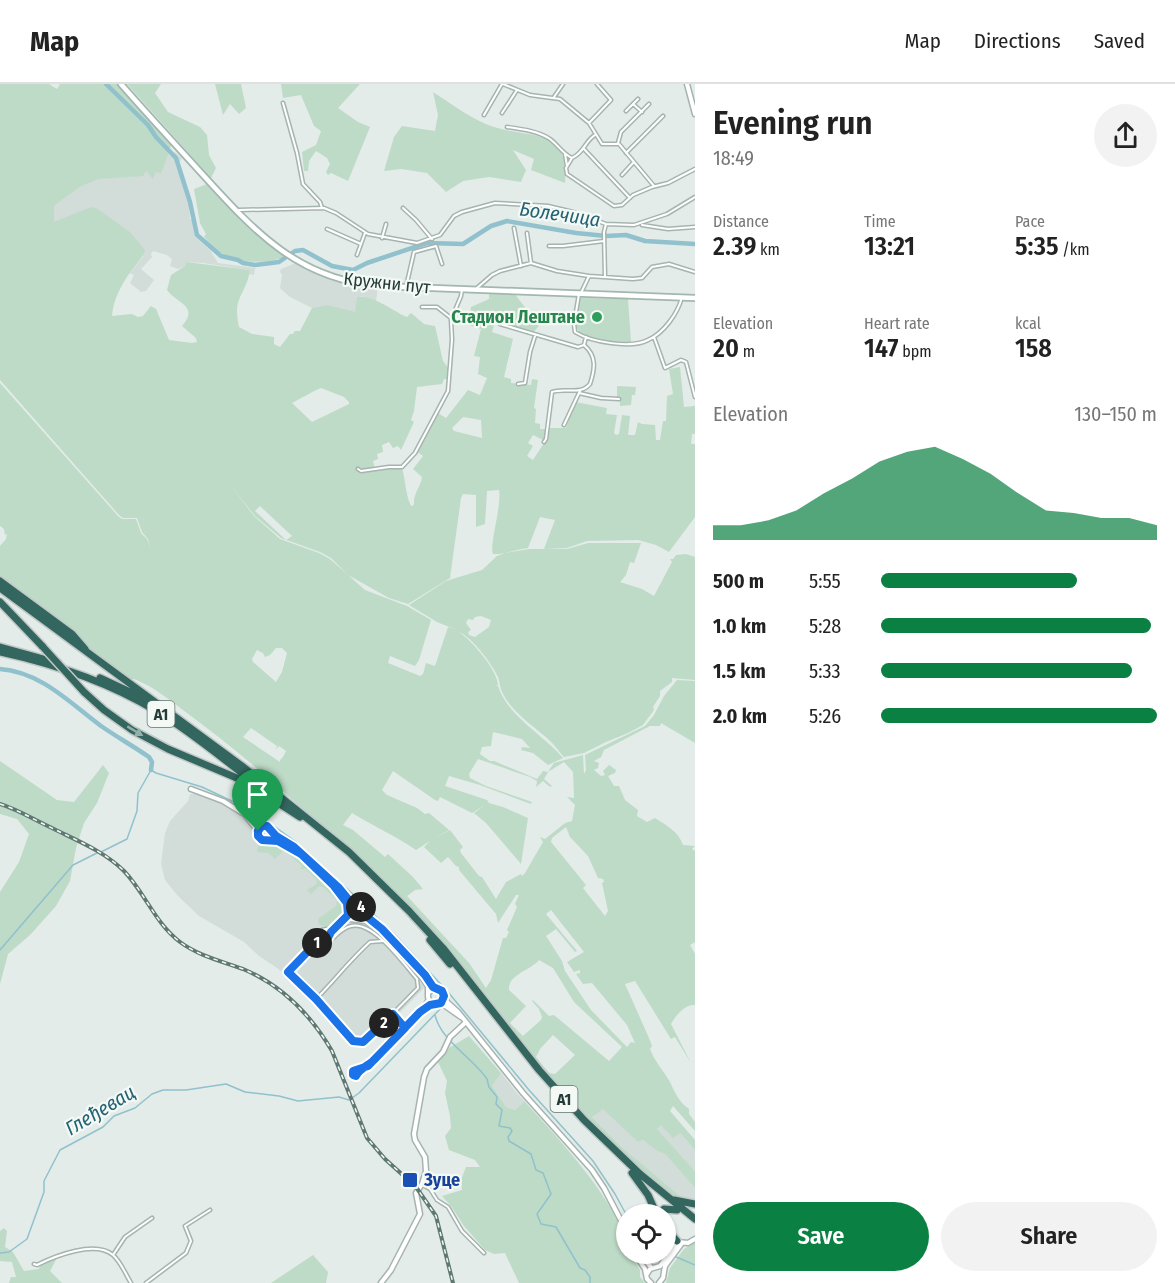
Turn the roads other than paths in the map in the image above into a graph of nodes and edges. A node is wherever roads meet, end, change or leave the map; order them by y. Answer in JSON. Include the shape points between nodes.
{"nodes":[{"id":1,"x":121,"y":84,"type":"edge"},
{"id":2,"x":502,"y":84,"type":"edge"},
{"id":3,"x":563,"y":84,"type":"edge"},
{"id":4,"x":597,"y":84,"type":"edge"},
{"id":5,"x":687,"y":84,"type":"edge"},
{"id":6,"x":512,"y":86,"type":"edge"},
{"id":7,"x":517,"y":89,"type":"junction"},
{"id":8,"x":554,"y":97,"type":"junction"},
{"id":9,"x":638,"y":99,"type":"dead end"},
{"id":10,"x":283,"y":103,"type":"dead end"},
{"id":11,"x":633,"y":104,"type":"junction"},
{"id":12,"x":649,"y":104,"type":"dead end"},
{"id":13,"x":626,"y":111,"type":"dead end"},
{"id":14,"x":642,"y":112,"type":"junction"},
{"id":15,"x":502,"y":113,"type":"dead end"},
{"id":16,"x":695,"y":114,"type":"edge"},
{"id":17,"x":484,"y":115,"type":"dead end"},
{"id":18,"x":663,"y":116,"type":"dead end"},
{"id":19,"x":589,"y":123,"type":"junction"},
{"id":20,"x":507,"y":127,"type":"dead end"},
{"id":21,"x":596,"y":135,"type":"junction"},
{"id":22,"x":618,"y":143,"type":"junction"},
{"id":23,"x":584,"y":148,"type":"junction"},
{"id":24,"x":626,"y":153,"type":"junction"},
{"id":25,"x":565,"y":154,"type":"junction"},
{"id":26,"x":573,"y":158,"type":"junction"},
{"id":27,"x":633,"y":163,"type":"junction"},
{"id":28,"x":567,"y":166,"type":"junction"},
{"id":29,"x":695,"y":169,"type":"edge"},
{"id":30,"x":622,"y":175,"type":"dead end"},
{"id":31,"x":654,"y":186,"type":"junction"},
{"id":32,"x":695,"y":197,"type":"edge"},
{"id":33,"x":630,"y":198,"type":"junction"},
{"id":34,"x":322,"y":208,"type":"junction"},
{"id":35,"x":403,"y":208,"type":"dead end"},
{"id":36,"x":236,"y":212,"type":"junction"},
{"id":37,"x":386,"y":224,"type":"dead end"},
{"id":38,"x":606,"y":224,"type":"junction"},
{"id":39,"x":641,"y":224,"type":"junction"},
{"id":40,"x":695,"y":227,"type":"edge"},
{"id":41,"x":514,"y":228,"type":"dead end"},
{"id":42,"x":327,"y":229,"type":"dead end"},
{"id":43,"x":365,"y":233,"type":"junction"},
{"id":44,"x":527,"y":233,"type":"dead end"},
{"id":45,"x":604,"y":237,"type":"junction"},
{"id":46,"x":382,"y":238,"type":"junction"},
{"id":47,"x":432,"y":239,"type":"junction"},
{"id":48,"x":361,"y":244,"type":"junction"},
{"id":49,"x":549,"y":246,"type":"dead end"},
{"id":50,"x":357,"y":255,"type":"dead end"},
{"id":51,"x":531,"y":263,"type":"junction"},
{"id":52,"x":442,"y":264,"type":"dead end"},
{"id":53,"x":521,"y":266,"type":"junction"},
{"id":54,"x":695,"y":272,"type":"edge"},
{"id":55,"x":589,"y":276,"type":"junction"},
{"id":56,"x":605,"y":277,"type":"junction"},
{"id":57,"x":406,"y":287,"type":"junction"},
{"id":58,"x":462,"y":289,"type":"junction"},
{"id":59,"x":475,"y":290,"type":"junction"},
{"id":60,"x":580,"y":294,"type":"junction"},
{"id":61,"x":682,"y":297,"type":"junction"},
{"id":62,"x":695,"y":298,"type":"edge"},
{"id":63,"x":422,"y":307,"type":"dead end"},
{"id":64,"x":451,"y":318,"type":"junction"},
{"id":65,"x":500,"y":324,"type":"dead end"},
{"id":66,"x":535,"y":336,"type":"junction"},
{"id":67,"x":654,"y":337,"type":"junction"},
{"id":68,"x":586,"y":338,"type":"junction"},
{"id":69,"x":584,"y":345,"type":"junction"},
{"id":70,"x":518,"y":384,"type":"dead end"},
{"id":71,"x":579,"y":392,"type":"junction"},
{"id":72,"x":695,"y":397,"type":"edge"},
{"id":73,"x":619,"y":399,"type":"dead end"},
{"id":74,"x":564,"y":425,"type":"dead end"},
{"id":75,"x":544,"y":442,"type":"dead end"},
{"id":76,"x":358,"y":469,"type":"dead end"},
{"id":77,"x":0,"y":580,"type":"edge"},
{"id":78,"x":0,"y":588,"type":"edge"},
{"id":79,"x":0,"y":602,"type":"edge"},
{"id":80,"x":0,"y":609,"type":"edge"},
{"id":81,"x":41,"y":644,"type":"junction"},
{"id":82,"x":0,"y":647,"type":"edge"},
{"id":83,"x":0,"y":652,"type":"edge"},
{"id":84,"x":89,"y":653,"type":"junction"},
{"id":85,"x":169,"y":713,"type":"junction"},
{"id":86,"x":191,"y":789,"type":"dead end"},
{"id":87,"x":245,"y":815,"type":"junction"},
{"id":88,"x":301,"y":817,"type":"junction"},
{"id":89,"x":264,"y":826,"type":"junction"},
{"id":90,"x":258,"y":831,"type":"junction"},
{"id":91,"x":273,"y":832,"type":"junction"},
{"id":92,"x":270,"y":839,"type":"junction"},
{"id":93,"x":301,"y":854,"type":"junction"},
{"id":94,"x":334,"y":886,"type":"junction"},
{"id":95,"x":353,"y":905,"type":"junction"},
{"id":96,"x":348,"y":909,"type":"junction"},
{"id":97,"x":363,"y":913,"type":"junction"},
{"id":98,"x":349,"y":918,"type":"junction"},
{"id":99,"x":360,"y":919,"type":"junction"},
{"id":100,"x":337,"y":926,"type":"junction"},
{"id":101,"x":327,"y":930,"type":"junction"},
{"id":102,"x":329,"y":934,"type":"junction"},
{"id":103,"x":384,"y":934,"type":"junction"},
{"id":104,"x":321,"y":938,"type":"junction"},
{"id":105,"x":383,"y":941,"type":"junction"},
{"id":106,"x":314,"y":945,"type":"junction"},
{"id":107,"x":417,"y":968,"type":"junction"},
{"id":108,"x":435,"y":988,"type":"junction"},
{"id":109,"x":429,"y":992,"type":"junction"},
{"id":110,"x":444,"y":996,"type":"junction"},
{"id":111,"x":316,"y":999,"type":"junction"},
{"id":112,"x":428,"y":999,"type":"junction"},
{"id":113,"x":436,"y":1004,"type":"junction"},
{"id":114,"x":420,"y":1012,"type":"junction"},
{"id":115,"x":493,"y":1013,"type":"junction"},
{"id":116,"x":393,"y":1014,"type":"junction"},
{"id":117,"x":461,"y":1017,"type":"junction"},
{"id":118,"x":398,"y":1018,"type":"junction"},
{"id":119,"x":465,"y":1023,"type":"junction"},
{"id":120,"x":408,"y":1024,"type":"junction"},
{"id":121,"x":405,"y":1028,"type":"junction"},
{"id":122,"x":360,"y":1069,"type":"dead end"},
{"id":123,"x":632,"y":1173,"type":"junction"},
{"id":124,"x":422,"y":1185,"type":"junction"},
{"id":125,"x":669,"y":1198,"type":"junction"},
{"id":126,"x":652,"y":1204,"type":"edge"},
{"id":127,"x":695,"y":1205,"type":"edge"},
{"id":128,"x":616,"y":1209,"type":"edge"},
{"id":129,"x":210,"y":1210,"type":"dead end"},
{"id":130,"x":677,"y":1210,"type":"joint"},
{"id":131,"x":695,"y":1217,"type":"edge"},
{"id":132,"x":152,"y":1218,"type":"dead end"},
{"id":133,"x":695,"y":1225,"type":"edge"},
{"id":134,"x":695,"y":1239,"type":"edge"},
{"id":135,"x":676,"y":1242,"type":"edge"},
{"id":136,"x":678,"y":1244,"type":"junction"},
{"id":137,"x":676,"y":1247,"type":"edge"},
{"id":138,"x":484,"y":1253,"type":"dead end"},
{"id":139,"x":113,"y":1255,"type":"junction"},
{"id":140,"x":34,"y":1264,"type":"dead end"},
{"id":141,"x":642,"y":1264,"type":"edge"},
{"id":142,"x":649,"y":1264,"type":"edge"},
{"id":143,"x":660,"y":1264,"type":"edge"},
{"id":144,"x":666,"y":1264,"type":"edge"},
{"id":145,"x":654,"y":1268,"type":"junction"},
{"id":146,"x":663,"y":1273,"type":"junction"},
{"id":147,"x":647,"y":1274,"type":"junction"},
{"id":148,"x":131,"y":1283,"type":"edge"},
{"id":149,"x":146,"y":1283,"type":"edge"},
{"id":150,"x":381,"y":1283,"type":"edge"},
{"id":151,"x":651,"y":1283,"type":"edge"},
{"id":152,"x":659,"y":1283,"type":"edge"}],
"edges":[{"from":1,"to":36,"type":"main road","name":"Кружни пут"},
{"from":2,"to":6,"type":"street"},
{"from":2,"to":17,"type":"street"},
{"from":3,"to":8,"type":"street"},
{"from":4,"to":19,"type":"street","via":[[611,100]]},
{"from":5,"to":16,"type":"street"},
{"from":6,"to":7,"type":"street"},
{"from":7,"to":8,"type":"street"},
{"from":7,"to":15,"type":"street"},
{"from":8,"to":19,"type":"street"},
{"from":9,"to":11,"type":"street"},
{"from":10,"to":34,"type":"street","via":[[303,184]]},
{"from":11,"to":13,"type":"street"},
{"from":11,"to":14,"type":"street"},
{"from":12,"to":14,"type":"street"},
{"from":14,"to":22,"type":"street","via":[[621,132]]},
{"from":18,"to":24,"type":"street"},
{"from":19,"to":21,"type":"street"},
{"from":20,"to":25,"type":"street","via":[[544,135]]},
{"from":21,"to":22,"type":"street","via":[[603,145]]},
{"from":21,"to":23,"type":"street"},
{"from":22,"to":24,"type":"street"},
{"from":23,"to":26,"type":"street"},
{"from":23,"to":33,"type":"street"},
{"from":24,"to":27,"type":"street"},
{"from":25,"to":26,"type":"street"},
{"from":25,"to":28,"type":"street"},
{"from":26,"to":28,"type":"street"},
{"from":27,"to":30,"type":"street"},
{"from":27,"to":31,"type":"street"},
{"from":28,"to":33,"type":"street","via":[[567,174],[613,205],[624,204]]},
{"from":29,"to":31,"type":"street"},
{"from":31,"to":33,"type":"street"},
{"from":32,"to":39,"type":"street","via":[[672,212]]},
{"from":34,"to":36,"type":"street"},
{"from":34,"to":43,"type":"street"},
{"from":35,"to":47,"type":"street"},
{"from":36,"to":57,"type":"main road","name":"Кружни пут","via":[[286,255],[314,270],[374,286]]},
{"from":37,"to":46,"type":"street"},
{"from":38,"to":39,"type":"street"},
{"from":38,"to":45,"type":"street"},
{"from":38,"to":47,"type":"street","via":[[548,206],[495,204],[458,213]]},
{"from":39,"to":40,"type":"street","via":[[661,229]]},
{"from":41,"to":53,"type":"street"},
{"from":42,"to":48,"type":"street"},
{"from":43,"to":46,"type":"street"},
{"from":43,"to":48,"type":"street"},
{"from":44,"to":51,"type":"street"},
{"from":45,"to":49,"type":"street","via":[[569,246]]},
{"from":45,"to":56,"type":"street"},
{"from":46,"to":47,"type":"street","via":[[417,243]]},
{"from":48,"to":50,"type":"street"},
{"from":51,"to":53,"type":"street"},
{"from":51,"to":55,"type":"street"},
{"from":52,"to":57,"type":"street","via":[[436,246],[414,252]]},
{"from":53,"to":59,"type":"street","via":[[492,275]]},
{"from":54,"to":56,"type":"street","via":[[671,264],[652,267],[639,279]]},
{"from":55,"to":56,"type":"street"},
{"from":55,"to":60,"type":"street"},
{"from":57,"to":58,"type":"main road","name":"Кружни пут"},
{"from":58,"to":59,"type":"main road","name":"Кружни пут"},
{"from":58,"to":64,"type":"street"},
{"from":59,"to":60,"type":"main road","name":"Кружни пут"},
{"from":60,"to":61,"type":"main road","name":"Кружни пут"},
{"from":60,"to":68,"type":"street","via":[[574,328]]},
{"from":61,"to":62,"type":"main road","name":"Кружни пут"},
{"from":61,"to":67,"type":"street","via":[[671,320]]},
{"from":63,"to":64,"type":"street","via":[[437,307]]},
{"from":64,"to":76,"type":"street","via":[[450,385],[415,453],[402,467]]},
{"from":65,"to":66,"type":"street"},
{"from":66,"to":69,"type":"street","via":[[568,346]]},
{"from":66,"to":70,"type":"street","via":[[525,383]]},
{"from":67,"to":68,"type":"street","via":[[632,344]]},
{"from":67,"to":72,"type":"street","via":[[665,368],[681,360],[686,362]]},
{"from":68,"to":69,"type":"street"},
{"from":69,"to":71,"type":"street","via":[[594,365],[590,384]]},
{"from":71,"to":73,"type":"street"},
{"from":71,"to":74,"type":"street"},
{"from":71,"to":75,"type":"street","via":[[552,392]]},
{"from":77,"to":84,"type":"highway","via":[[72,634]]},
{"from":78,"to":84,"type":"highway"},
{"from":79,"to":81,"type":"highway"},
{"from":80,"to":81,"type":"highway"},
{"from":81,"to":88,"type":"highway","one_way":true,"bridge":true,"via":[[108,714],[168,749],[244,781]]},
{"from":82,"to":85,"type":"highway","number":"A1","via":[[89,674]]},
{"from":83,"to":88,"type":"highway","number":"A1","via":[[72,672],[145,705]]},
{"from":84,"to":85,"type":"highway"},
{"from":85,"to":115,"type":"highway","number":"A1","via":[[266,784],[349,852],[430,933]]},
{"from":86,"to":87,"type":"street","via":[[223,801]]},
{"from":87,"to":89,"type":"street"},
{"from":87,"to":90,"type":"street"},
{"from":88,"to":115,"type":"highway","number":"A1","via":[[399,907]]},
{"from":89,"to":90,"type":"street"},
{"from":89,"to":91,"type":"street"},
{"from":90,"to":92,"type":"street","via":[[262,840]]},
{"from":91,"to":92,"type":"street"},
{"from":91,"to":93,"type":"street"},
{"from":92,"to":93,"type":"street"},
{"from":93,"to":94,"type":"street"},
{"from":94,"to":95,"type":"street"},
{"from":94,"to":96,"type":"street"},
{"from":95,"to":96,"type":"street"},
{"from":95,"to":97,"type":"street"},
{"from":96,"to":98,"type":"street"},
{"from":97,"to":99,"type":"street"},
{"from":97,"to":103,"type":"street"},
{"from":98,"to":99,"type":"street"},
{"from":98,"to":100,"type":"street"},
{"from":99,"to":103,"type":"street"},
{"from":100,"to":101,"type":"street"},
{"from":100,"to":102,"type":"street"},
{"from":101,"to":102,"type":"street"},
{"from":101,"to":104,"type":"street","via":[[321,931]]},
{"from":102,"to":104,"type":"street"},
{"from":103,"to":107,"type":"street"},
{"from":104,"to":106,"type":"street"},
{"from":105,"to":106,"type":"street","via":[[367,929],[351,926],[317,949]]},
{"from":105,"to":111,"type":"street","via":[[370,942]]},
{"from":105,"to":116,"type":"street","via":[[419,985]]},
{"from":106,"to":111,"type":"street","via":[[288,972]]},
{"from":107,"to":108,"type":"street"},
{"from":107,"to":109,"type":"street"},
{"from":108,"to":109,"type":"street"},
{"from":108,"to":110,"type":"street"},
{"from":109,"to":112,"type":"street"},
{"from":110,"to":113,"type":"street"},
{"from":110,"to":117,"type":"street"},
{"from":111,"to":116,"type":"street","via":[[356,1043],[367,1040]]},
{"from":112,"to":113,"type":"street"},
{"from":112,"to":114,"type":"street"},
{"from":113,"to":114,"type":"street"},
{"from":113,"to":117,"type":"street"},
{"from":114,"to":120,"type":"street"},
{"from":115,"to":123,"type":"highway","number":"A1","via":[[561,1102]]},
{"from":115,"to":125,"type":"highway","number":"A1","via":[[584,1120]]},
{"from":116,"to":118,"type":"street"},
{"from":117,"to":119,"type":"street"},
{"from":118,"to":120,"type":"street"},
{"from":118,"to":121,"type":"street"},
{"from":119,"to":124,"type":"street","via":[[427,1071],[414,1137],[426,1164]]},
{"from":119,"to":128,"type":"street","via":[[592,1170]]},
{"from":120,"to":121,"type":"street"},
{"from":121,"to":122,"type":"street"},
{"from":123,"to":126,"type":"highway"},
{"from":123,"to":130,"type":"highway","number":"A1"},
{"from":124,"to":138,"type":"street","via":[[448,1207],[462,1231]]},
{"from":124,"to":150,"type":"street","via":[[416,1193],[419,1217]]},
{"from":125,"to":127,"type":"highway"},
{"from":125,"to":131,"type":"highway","number":"A1"},
{"from":127,"to":131,"type":"highway"},
{"from":129,"to":149,"type":"street","via":[[185,1226],[191,1241],[186,1253]]},
{"from":130,"to":133,"type":"highway","number":"A1"},
{"from":132,"to":139,"type":"street","via":[[125,1237]]},
{"from":134,"to":136,"type":"street"},
{"from":135,"to":136,"type":"highway"},
{"from":136,"to":137,"type":"street"},
{"from":139,"to":140,"type":"street","via":[[89,1249]]},
{"from":139,"to":148,"type":"street"},
{"from":141,"to":147,"type":"street"},
{"from":142,"to":145,"type":"street"},
{"from":143,"to":145,"type":"street"},
{"from":144,"to":146,"type":"street"},
{"from":145,"to":146,"type":"street"},
{"from":145,"to":147,"type":"street"},
{"from":146,"to":152,"type":"street"},
{"from":147,"to":151,"type":"street"}]}
